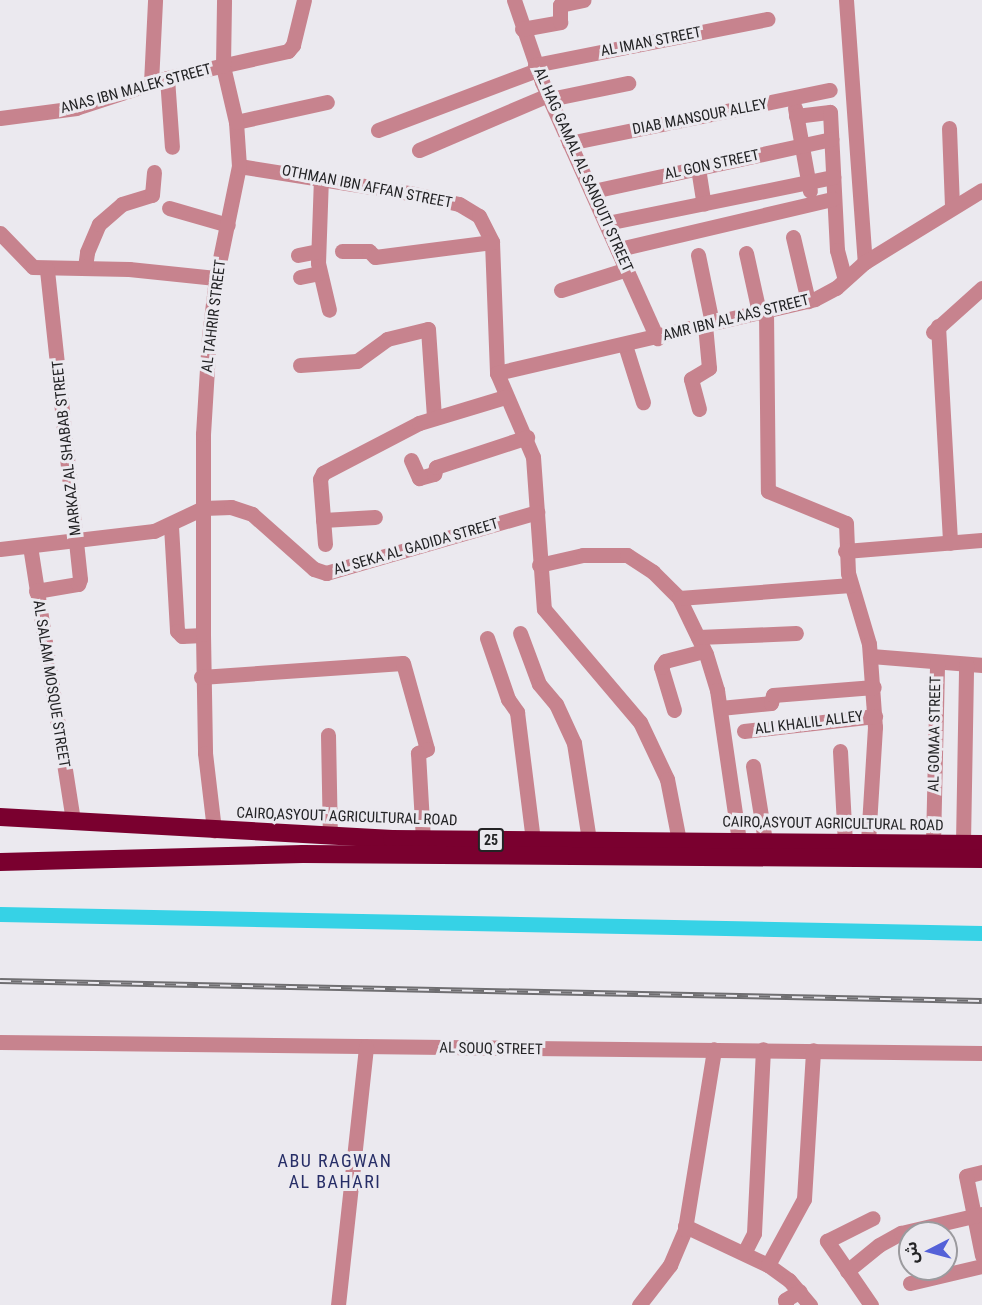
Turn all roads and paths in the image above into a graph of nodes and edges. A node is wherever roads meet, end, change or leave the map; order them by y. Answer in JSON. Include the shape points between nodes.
{"nodes":[{"id":1,"x":155,"y":0,"type":"edge"},
{"id":2,"x":224,"y":0,"type":"edge"},
{"id":3,"x":304,"y":0,"type":"edge"},
{"id":4,"x":514,"y":0,"type":"edge"},
{"id":5,"x":583,"y":0,"type":"edge"},
{"id":6,"x":846,"y":0,"type":"edge"},
{"id":7,"x":767,"y":19,"type":"dead end"},
{"id":8,"x":522,"y":29,"type":"junction"},
{"id":9,"x":223,"y":66,"type":"junction"},
{"id":10,"x":536,"y":68,"type":"junction"},
{"id":11,"x":167,"y":78,"type":"junction"},
{"id":12,"x":151,"y":83,"type":"junction"},
{"id":13,"x":628,"y":83,"type":"dead end"},
{"id":14,"x":831,"y":90,"type":"dead end"},
{"id":15,"x":549,"y":97,"type":"junction"},
{"id":16,"x":793,"y":99,"type":"junction"},
{"id":17,"x":327,"y":102,"type":"dead end"},
{"id":18,"x":796,"y":116,"type":"junction"},
{"id":19,"x":0,"y":118,"type":"edge"},
{"id":20,"x":236,"y":122,"type":"junction"},
{"id":21,"x":948,"y":128,"type":"dead end"},
{"id":22,"x":378,"y":130,"type":"dead end"},
{"id":23,"x":831,"y":139,"type":"junction"},
{"id":24,"x":569,"y":143,"type":"junction"},
{"id":25,"x":801,"y":146,"type":"junction"},
{"id":26,"x":172,"y":147,"type":"dead end"},
{"id":27,"x":419,"y":150,"type":"dead end"},
{"id":28,"x":239,"y":166,"type":"junction"},
{"id":29,"x":698,"y":168,"type":"junction"},
{"id":30,"x":154,"y":172,"type":"dead end"},
{"id":31,"x":321,"y":177,"type":"junction"},
{"id":32,"x":833,"y":177,"type":"junction"},
{"id":33,"x":808,"y":182,"type":"junction"},
{"id":34,"x":982,"y":190,"type":"edge"},
{"id":35,"x":593,"y":191,"type":"junction"},
{"id":36,"x":833,"y":199,"type":"junction"},
{"id":37,"x":813,"y":203,"type":"junction"},
{"id":38,"x":704,"y":204,"type":"junction"},
{"id":39,"x":169,"y":207,"type":"dead end"},
{"id":40,"x":952,"y":207,"type":"junction"},
{"id":41,"x":607,"y":223,"type":"junction"},
{"id":42,"x":228,"y":225,"type":"junction"},
{"id":43,"x":0,"y":233,"type":"edge"},
{"id":44,"x":793,"y":237,"type":"dead end"},
{"id":45,"x":492,"y":242,"type":"junction"},
{"id":46,"x":619,"y":249,"type":"junction"},
{"id":47,"x":318,"y":251,"type":"junction"},
{"id":48,"x":342,"y":251,"type":"dead end"},
{"id":49,"x":746,"y":253,"type":"dead end"},
{"id":50,"x":298,"y":255,"type":"dead end"},
{"id":51,"x":698,"y":255,"type":"dead end"},
{"id":52,"x":865,"y":262,"type":"junction"},
{"id":53,"x":86,"y":267,"type":"junction"},
{"id":54,"x":47,"y":269,"type":"junction"},
{"id":55,"x":627,"y":269,"type":"junction"},
{"id":56,"x":319,"y":273,"type":"junction"},
{"id":57,"x":216,"y":278,"type":"junction"},
{"id":58,"x":300,"y":278,"type":"dead end"},
{"id":59,"x":845,"y":279,"type":"junction"},
{"id":60,"x":982,"y":288,"type":"edge"},
{"id":61,"x":561,"y":290,"type":"dead end"},
{"id":62,"x":808,"y":301,"type":"junction"},
{"id":63,"x":329,"y":310,"type":"dead end"},
{"id":64,"x":762,"y":311,"type":"junction"},
{"id":65,"x":709,"y":324,"type":"junction"},
{"id":66,"x":657,"y":338,"type":"junction"},
{"id":67,"x":625,"y":345,"type":"junction"},
{"id":68,"x":300,"y":365,"type":"dead end"},
{"id":69,"x":497,"y":373,"type":"junction"},
{"id":70,"x":505,"y":397,"type":"junction"},
{"id":71,"x":643,"y":402,"type":"dead end"},
{"id":72,"x":699,"y":409,"type":"dead end"},
{"id":73,"x":434,"y":416,"type":"junction"},
{"id":74,"x":527,"y":437,"type":"junction"},
{"id":75,"x":411,"y":460,"type":"dead end"},
{"id":76,"x":203,"y":508,"type":"junction"},
{"id":77,"x":537,"y":512,"type":"junction"},
{"id":78,"x":375,"y":517,"type":"dead end"},
{"id":79,"x":323,"y":520,"type":"junction"},
{"id":80,"x":171,"y":526,"type":"junction"},
{"id":81,"x":77,"y":540,"type":"junction"},
{"id":82,"x":982,"y":540,"type":"edge"},
{"id":83,"x":950,"y":543,"type":"junction"},
{"id":84,"x":325,"y":544,"type":"dead end"},
{"id":85,"x":30,"y":546,"type":"junction"},
{"id":86,"x":0,"y":549,"type":"edge"},
{"id":87,"x":845,"y":550,"type":"junction"},
{"id":88,"x":539,"y":565,"type":"junction"},
{"id":89,"x":851,"y":585,"type":"junction"},
{"id":90,"x":36,"y":591,"type":"junction"},
{"id":91,"x":679,"y":598,"type":"junction"},
{"id":92,"x":520,"y":633,"type":"dead end"},
{"id":93,"x":796,"y":633,"type":"dead end"},
{"id":94,"x":203,"y":634,"type":"junction"},
{"id":95,"x":487,"y":638,"type":"dead end"},
{"id":96,"x":701,"y":644,"type":"junction"},
{"id":97,"x":871,"y":656,"type":"junction"},
{"id":98,"x":937,"y":662,"type":"junction"},
{"id":99,"x":966,"y":664,"type":"junction"},
{"id":100,"x":982,"y":665,"type":"edge"},
{"id":101,"x":201,"y":677,"type":"junction"},
{"id":102,"x":874,"y":687,"type":"junction"},
{"id":103,"x":720,"y":708,"type":"junction"},
{"id":104,"x":674,"y":710,"type":"dead end"},
{"id":105,"x":875,"y":716,"type":"junction"},
{"id":106,"x":744,"y":730,"type":"dead end"},
{"id":107,"x":328,"y":735,"type":"dead end"},
{"id":108,"x":840,"y":752,"type":"dead end"},
{"id":109,"x":753,"y":766,"type":"dead end"},
{"id":110,"x":0,"y":817,"type":"edge"},
{"id":111,"x":73,"y":822,"type":"junction"},
{"id":112,"x":214,"y":830,"type":"junction"},
{"id":113,"x":330,"y":836,"type":"junction"},
{"id":114,"x":423,"y":839,"type":"junction"},
{"id":115,"x":533,"y":840,"type":"junction"},
{"id":116,"x":589,"y":840,"type":"junction"},
{"id":117,"x":739,"y":841,"type":"junction"},
{"id":118,"x":765,"y":842,"type":"junction"},
{"id":119,"x":845,"y":842,"type":"junction"},
{"id":120,"x":868,"y":842,"type":"junction"},
{"id":121,"x":933,"y":843,"type":"junction"},
{"id":122,"x":963,"y":843,"type":"junction"},
{"id":123,"x":982,"y":844,"type":"edge"},
{"id":124,"x":681,"y":849,"type":"junction"},
{"id":125,"x":982,"y":859,"type":"edge"},
{"id":126,"x":0,"y":862,"type":"edge"},
{"id":127,"x":0,"y":1042,"type":"edge"},
{"id":128,"x":366,"y":1047,"type":"junction"},
{"id":129,"x":714,"y":1049,"type":"junction"},
{"id":130,"x":763,"y":1049,"type":"junction"},
{"id":131,"x":813,"y":1050,"type":"junction"},
{"id":132,"x":982,"y":1053,"type":"edge"},
{"id":133,"x":982,"y":1172,"type":"edge"},
{"id":134,"x":977,"y":1215,"type":"edge"},
{"id":135,"x":873,"y":1218,"type":"dead end"},
{"id":136,"x":685,"y":1226,"type":"junction"},
{"id":137,"x":744,"y":1253,"type":"junction"},
{"id":138,"x":982,"y":1255,"type":"edge"},
{"id":139,"x":768,"y":1264,"type":"junction"},
{"id":140,"x":982,"y":1266,"type":"edge"},
{"id":141,"x":847,"y":1271,"type":"junction"},
{"id":142,"x":910,"y":1283,"type":"dead end"},
{"id":143,"x":800,"y":1291,"type":"junction"},
{"id":144,"x":338,"y":1305,"type":"edge"},
{"id":145,"x":639,"y":1305,"type":"edge"},
{"id":146,"x":786,"y":1305,"type":"edge"},
{"id":147,"x":810,"y":1305,"type":"edge"},
{"id":148,"x":871,"y":1305,"type":"edge"}],
"edges":[{"from":1,"to":12,"type":"street"},
{"from":2,"to":9,"type":"street","name":"AL TAHRIR STREET"},
{"from":3,"to":9,"type":"street","name":"ANAS IBN MALEK STREET","via":[[290,49]]},
{"from":4,"to":8,"type":"street","name":"AL HAG GAMAL AL SANOUTI STREET"},
{"from":5,"to":8,"type":"street","via":[[560,4],[560,22]]},
{"from":6,"to":52,"type":"street"},
{"from":7,"to":10,"type":"street","name":"AL IMAN STREET"},
{"from":8,"to":10,"type":"street","name":"AL HAG GAMAL AL SANOUTI STREET"},
{"from":9,"to":11,"type":"street","name":"ANAS IBN MALEK STREET"},
{"from":9,"to":20,"type":"street","name":"AL TAHRIR STREET"},
{"from":10,"to":15,"type":"street","name":"AL HAG GAMAL AL SANOUTI STREET"},
{"from":10,"to":22,"type":"street","name":"AL IMAN STREET"},
{"from":11,"to":12,"type":"street","name":"ANAS IBN MALEK STREET"},
{"from":11,"to":26,"type":"street"},
{"from":12,"to":19,"type":"street","name":"ANAS IBN MALEK STREET","via":[[76,108]]},
{"from":13,"to":15,"type":"street"},
{"from":14,"to":16,"type":"street","name":"DIAB MANSOUR ALLEY"},
{"from":15,"to":24,"type":"street","name":"AL HAG GAMAL AL SANOUTI STREET"},
{"from":15,"to":27,"type":"street"},
{"from":16,"to":18,"type":"street"},
{"from":16,"to":24,"type":"street","name":"DIAB MANSOUR ALLEY"},
{"from":17,"to":20,"type":"street"},
{"from":18,"to":23,"type":"street","via":[[830,111]]},
{"from":18,"to":25,"type":"street"},
{"from":20,"to":28,"type":"street","name":"AL TAHRIR STREET"},
{"from":21,"to":40,"type":"street"},
{"from":23,"to":25,"type":"street","name":"AL GON STREET"},
{"from":23,"to":32,"type":"street"},
{"from":24,"to":35,"type":"street","name":"AL HAG GAMAL AL SANOUTI STREET"},
{"from":25,"to":29,"type":"street","name":"AL GON STREET"},
{"from":25,"to":33,"type":"street"},
{"from":28,"to":31,"type":"street","name":"OTHMAN IBN AFFAN STREET"},
{"from":28,"to":42,"type":"street","name":"AL TAHRIR STREET"},
{"from":29,"to":35,"type":"street","name":"AL GON STREET"},
{"from":29,"to":38,"type":"street"},
{"from":30,"to":53,"type":"street","via":[[152,195],[123,204],[99,224],[87,252]]},
{"from":31,"to":45,"type":"street","name":"OTHMAN IBN AFFAN STREET","via":[[459,204],[479,216]]},
{"from":31,"to":47,"type":"street"},
{"from":32,"to":33,"type":"street"},
{"from":32,"to":36,"type":"street"},
{"from":33,"to":37,"type":"street"},
{"from":33,"to":38,"type":"street"},
{"from":34,"to":40,"type":"street","name":"AMR IBN AL AAS STREET"},
{"from":35,"to":41,"type":"street","name":"AL HAG GAMAL AL SANOUTI STREET"},
{"from":36,"to":37,"type":"street"},
{"from":36,"to":59,"type":"street","via":[[838,258]]},
{"from":37,"to":46,"type":"street"},
{"from":38,"to":41,"type":"street"},
{"from":39,"to":42,"type":"street"},
{"from":40,"to":52,"type":"street","name":"AMR IBN AL AAS STREET"},
{"from":41,"to":46,"type":"street","name":"AL HAG GAMAL AL SANOUTI STREET"},
{"from":42,"to":57,"type":"street","name":"AL TAHRIR STREET"},
{"from":43,"to":54,"type":"street","via":[[26,263]]},
{"from":44,"to":62,"type":"street"},
{"from":45,"to":48,"type":"street","via":[[375,257],[369,251]]},
{"from":45,"to":69,"type":"street","name":"OTHMAN IBN AFFAN STREET"},
{"from":46,"to":55,"type":"street","name":"AL HAG GAMAL AL SANOUTI STREET"},
{"from":47,"to":50,"type":"street"},
{"from":47,"to":56,"type":"street"},
{"from":49,"to":64,"type":"street"},
{"from":51,"to":65,"type":"street"},
{"from":52,"to":59,"type":"street","name":"AMR IBN AL AAS STREET"},
{"from":53,"to":54,"type":"street"},
{"from":53,"to":57,"type":"street"},
{"from":54,"to":81,"type":"street","name":"MARKAZ AL SHABAB STREET"},
{"from":55,"to":61,"type":"street"},
{"from":55,"to":66,"type":"street","name":"AL HAG GAMAL AL SANOUTI STREET"},
{"from":56,"to":58,"type":"street"},
{"from":56,"to":63,"type":"street"},
{"from":57,"to":76,"type":"street","name":"AL TAHRIR STREET","via":[[204,424]]},
{"from":59,"to":62,"type":"street","name":"AMR IBN AL AAS STREET"},
{"from":60,"to":83,"type":"street","via":[[934,331]]},
{"from":62,"to":64,"type":"street","name":"AMR IBN AL AAS STREET"},
{"from":64,"to":65,"type":"street","name":"AMR IBN AL AAS STREET"},
{"from":64,"to":87,"type":"street","via":[[768,491],[846,523]]},
{"from":65,"to":66,"type":"street","name":"AMR IBN AL AAS STREET"},
{"from":65,"to":72,"type":"street","via":[[709,368],[692,380]]},
{"from":66,"to":67,"type":"street","name":"AMR IBN AL AAS STREET"},
{"from":67,"to":69,"type":"street","name":"AMR IBN AL AAS STREET"},
{"from":67,"to":71,"type":"street"},
{"from":68,"to":73,"type":"street","via":[[357,361],[387,339],[429,330]]},
{"from":69,"to":70,"type":"street","name":"OTHMAN IBN AFFAN STREET"},
{"from":70,"to":73,"type":"street"},
{"from":70,"to":74,"type":"street","name":"OTHMAN IBN AFFAN STREET"},
{"from":73,"to":79,"type":"street","via":[[321,476]]},
{"from":74,"to":75,"type":"street","via":[[436,467],[434,474],[419,478]]},
{"from":74,"to":77,"type":"street","name":"OTHMAN IBN AFFAN STREET","via":[[533,457]]},
{"from":76,"to":77,"type":"street","name":"AL SEKA AL GADIDA STREET","via":[[231,507],[252,514],[314,569],[326,573]]},
{"from":76,"to":80,"type":"street","name":"AL SEKA AL GADIDA STREET"},
{"from":76,"to":94,"type":"street","name":"AL TAHRIR STREET"},
{"from":77,"to":88,"type":"street","name":"OTHMAN IBN AFFAN STREET"},
{"from":78,"to":79,"type":"street"},
{"from":79,"to":84,"type":"street"},
{"from":80,"to":81,"type":"street","name":"AL SEKA AL GADIDA STREET"},
{"from":80,"to":94,"type":"street","via":[[177,631],[182,636]]},
{"from":81,"to":85,"type":"street","name":"AL SEKA AL GADIDA STREET"},
{"from":81,"to":90,"type":"street","name":"MARKAZ AL SHABAB STREET","via":[[78,584]]},
{"from":82,"to":83,"type":"street"},
{"from":83,"to":87,"type":"street"},
{"from":85,"to":86,"type":"street","name":"AL SEKA AL GADIDA STREET"},
{"from":85,"to":90,"type":"street","name":"AL SALAM MOSQUE STREET"},
{"from":87,"to":89,"type":"street"},
{"from":88,"to":91,"type":"street","via":[[583,555],[627,555],[653,572]]},
{"from":88,"to":124,"type":"street","name":"OTHMAN IBN AFFAN STREET","via":[[547,615],[620,695],[656,750],[676,810]]},
{"from":89,"to":91,"type":"street"},
{"from":89,"to":97,"type":"street"},
{"from":90,"to":111,"type":"street","name":"AL SALAM MOSQUE STREET"},
{"from":91,"to":96,"type":"street"},
{"from":92,"to":116,"type":"street","via":[[539,684],[556,704],[574,743]]},
{"from":93,"to":96,"type":"street"},
{"from":94,"to":101,"type":"street","name":"AL TAHRIR STREET"},
{"from":95,"to":115,"type":"street","via":[[508,699],[517,712]]},
{"from":96,"to":103,"type":"street"},
{"from":96,"to":104,"type":"street","via":[[661,667]]},
{"from":97,"to":98,"type":"street"},
{"from":97,"to":102,"type":"street"},
{"from":98,"to":99,"type":"street"},
{"from":98,"to":121,"type":"street","name":"AL GOMAA STREET"},
{"from":99,"to":100,"type":"street"},
{"from":99,"to":122,"type":"street"},
{"from":101,"to":112,"type":"street","name":"AL TAHRIR STREET"},
{"from":101,"to":114,"type":"street","via":[[403,663],[427,749],[418,753]]},
{"from":102,"to":103,"type":"street","via":[[774,695],[771,703]]},
{"from":102,"to":105,"type":"street"},
{"from":103,"to":117,"type":"street"},
{"from":105,"to":106,"type":"street","name":"ALI KHALIL ALLEY"},
{"from":105,"to":120,"type":"street"},
{"from":107,"to":113,"type":"street"},
{"from":108,"to":119,"type":"street"},
{"from":109,"to":118,"type":"street"},
{"from":110,"to":111,"type":"highway","name":"CAIRO,ASYOUT AGRICULTURAL ROAD","number":"25"},
{"from":111,"to":112,"type":"highway","name":"CAIRO,ASYOUT AGRICULTURAL ROAD","number":"25"},
{"from":112,"to":113,"type":"highway","name":"CAIRO,ASYOUT AGRICULTURAL ROAD","number":"25"},
{"from":113,"to":114,"type":"highway","name":"CAIRO,ASYOUT AGRICULTURAL ROAD","number":"25"},
{"from":114,"to":115,"type":"highway","name":"CAIRO,ASYOUT AGRICULTURAL ROAD","number":"25"},
{"from":115,"to":116,"type":"highway","name":"CAIRO,ASYOUT AGRICULTURAL ROAD","number":"25"},
{"from":116,"to":124,"type":"highway","name":"CAIRO,ASYOUT AGRICULTURAL ROAD","number":"25"},
{"from":117,"to":118,"type":"highway","name":"CAIRO,ASYOUT AGRICULTURAL ROAD","number":"25"},
{"from":117,"to":124,"type":"highway","name":"CAIRO,ASYOUT AGRICULTURAL ROAD","number":"25"},
{"from":118,"to":119,"type":"highway","name":"CAIRO,ASYOUT AGRICULTURAL ROAD","number":"25"},
{"from":119,"to":120,"type":"highway","name":"CAIRO,ASYOUT AGRICULTURAL ROAD","number":"25"},
{"from":120,"to":121,"type":"highway","name":"CAIRO,ASYOUT AGRICULTURAL ROAD","number":"25"},
{"from":121,"to":122,"type":"highway","name":"CAIRO,ASYOUT AGRICULTURAL ROAD","number":"25"},
{"from":122,"to":123,"type":"highway","name":"CAIRO,ASYOUT AGRICULTURAL ROAD","number":"25"},
{"from":124,"to":125,"type":"highway","name":"CAIRO,ASYOUT AGRICULTURAL ROAD","number":"25"},
{"from":124,"to":126,"type":"highway","name":"CAIRO,ASYOUT AGRICULTURAL ROAD","number":"25"},
{"from":127,"to":128,"type":"street","name":"AL SOUQ STREET"},
{"from":128,"to":129,"type":"street","name":"AL SOUQ STREET"},
{"from":128,"to":144,"type":"street"},
{"from":129,"to":130,"type":"street","name":"AL SOUQ STREET"},
{"from":129,"to":136,"type":"street"},
{"from":130,"to":131,"type":"street","name":"AL SOUQ STREET"},
{"from":130,"to":137,"type":"street","via":[[754,1233]]},
{"from":131,"to":132,"type":"street","name":"AL SOUQ STREET"},
{"from":131,"to":139,"type":"street","via":[[804,1199]]},
{"from":133,"to":134,"type":"street","via":[[966,1176]]},
{"from":134,"to":138,"type":"street"},
{"from":134,"to":141,"type":"street","via":[[901,1233]]},
{"from":135,"to":141,"type":"street","via":[[827,1240]]},
{"from":136,"to":137,"type":"street"},
{"from":136,"to":145,"type":"street","via":[[670,1265]]},
{"from":137,"to":139,"type":"street"},
{"from":139,"to":143,"type":"street"},
{"from":140,"to":142,"type":"street"},
{"from":141,"to":148,"type":"street"},
{"from":143,"to":146,"type":"street","via":[[786,1300]]},
{"from":143,"to":147,"type":"street"}]}
